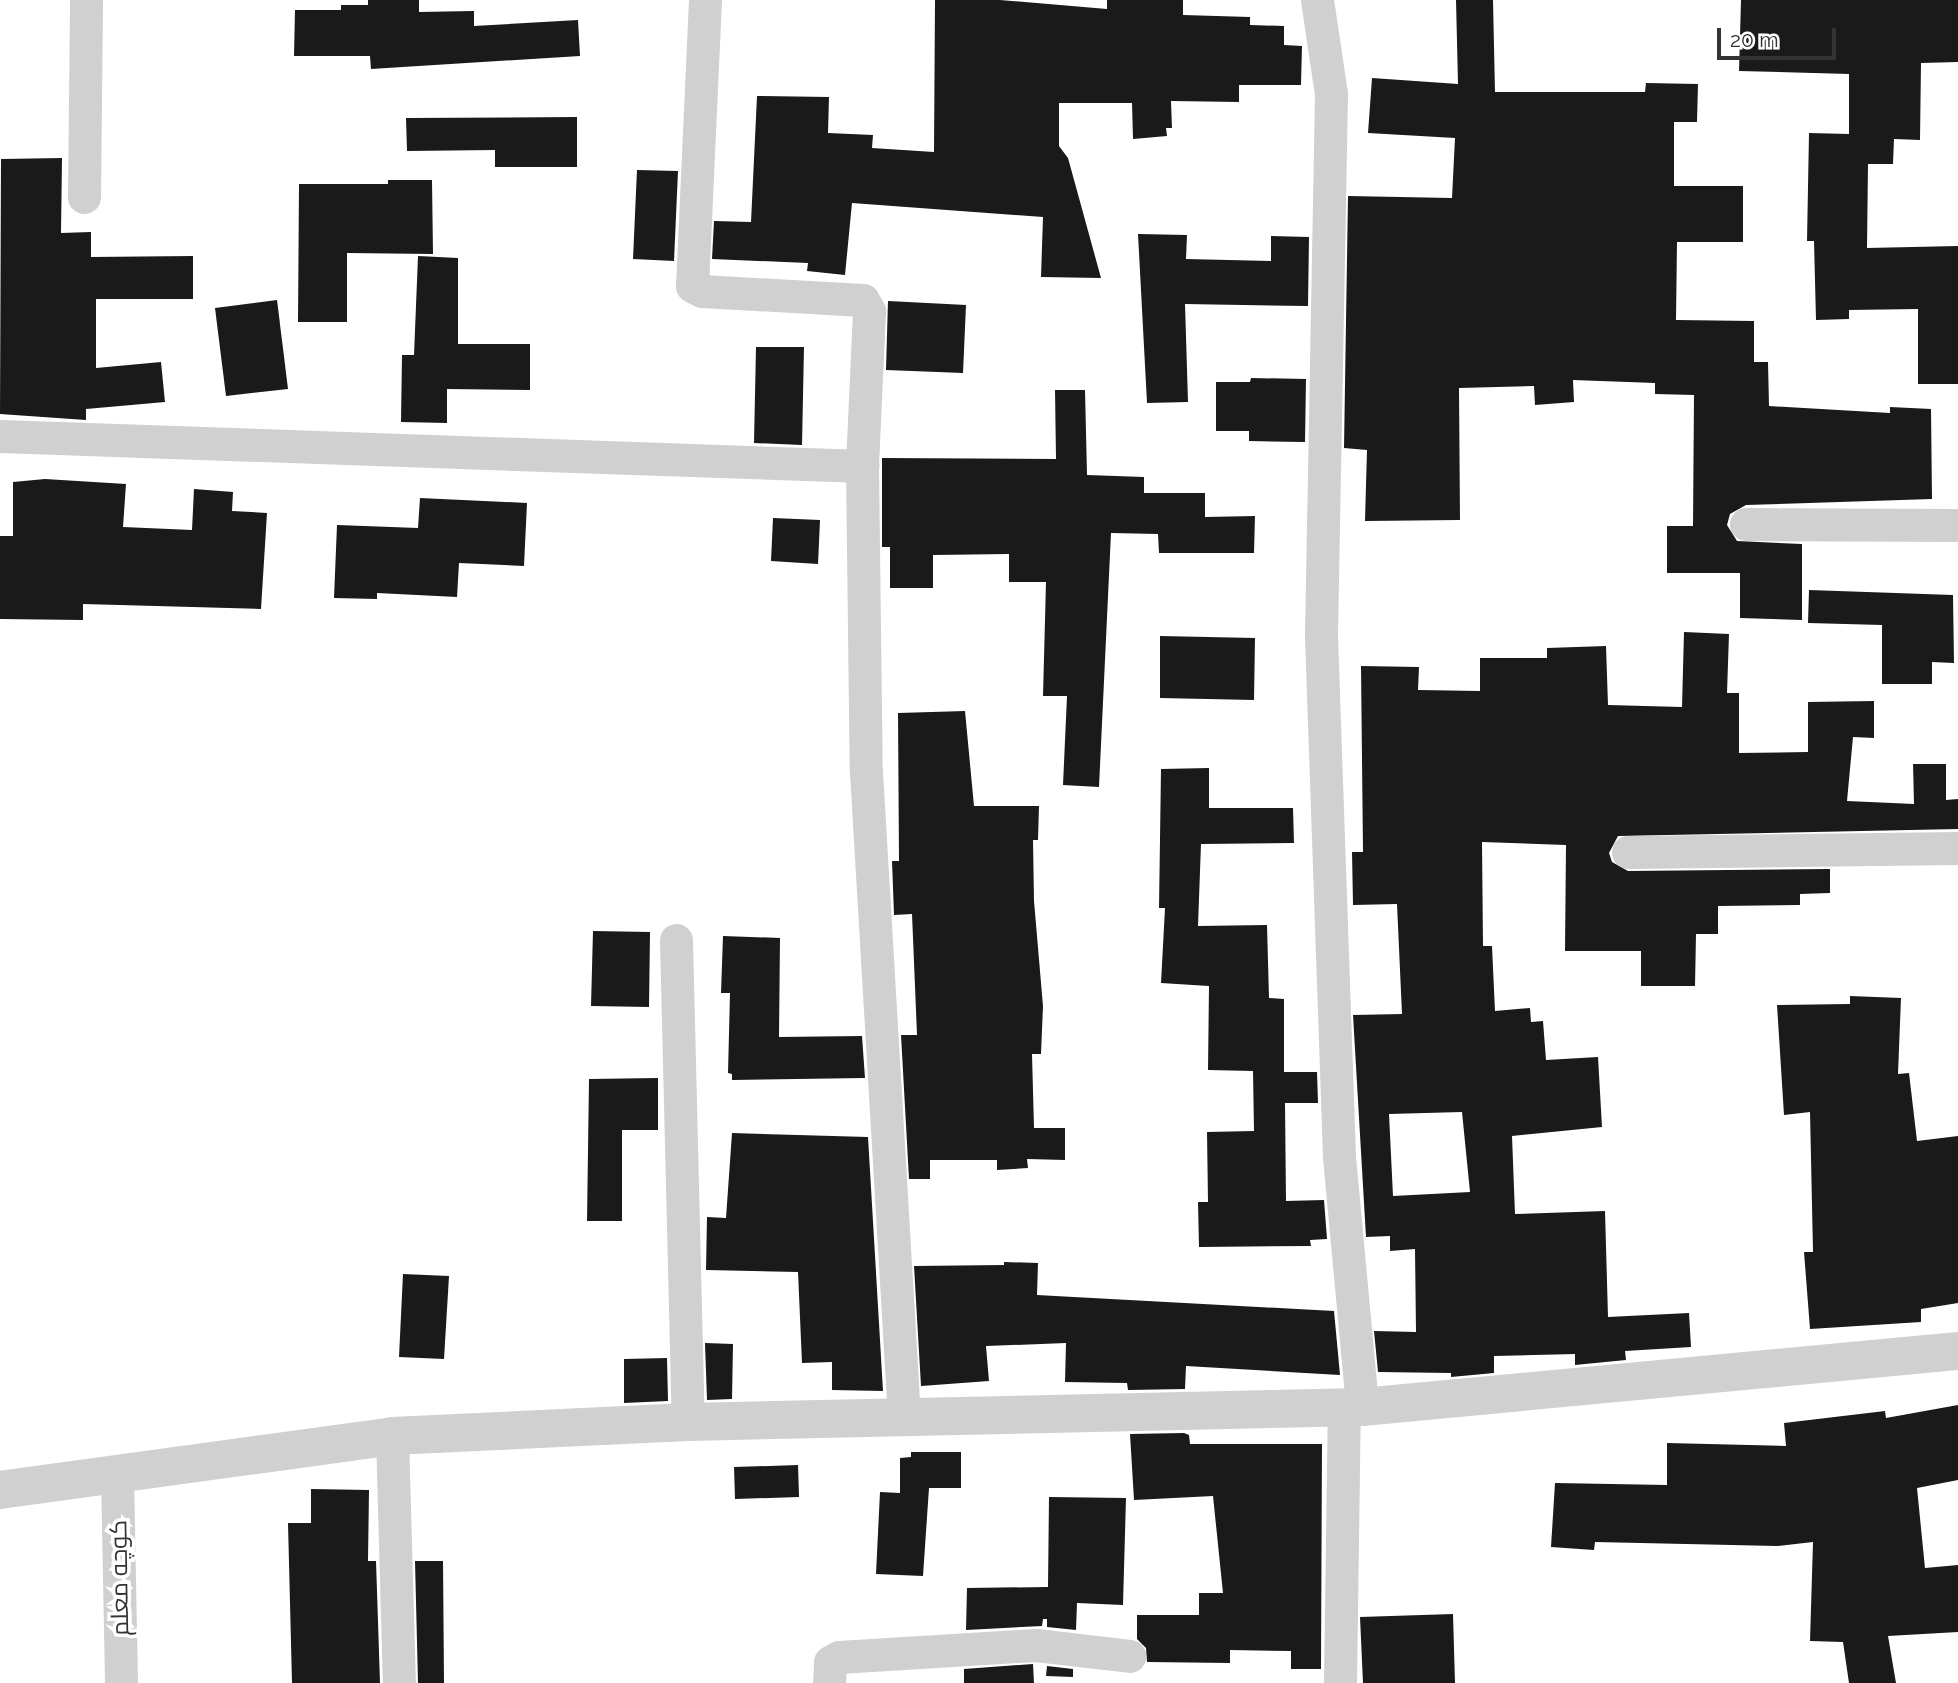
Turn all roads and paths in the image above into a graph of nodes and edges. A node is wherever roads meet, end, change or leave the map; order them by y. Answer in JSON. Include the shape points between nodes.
{"nodes":[{"id":1,"x":86,"y":0,"type":"edge"},
{"id":2,"x":705,"y":0,"type":"edge"},
{"id":3,"x":1317,"y":0,"type":"edge"},
{"id":4,"x":83,"y":197,"type":"dead end"},
{"id":5,"x":0,"y":436,"type":"edge"},
{"id":6,"x":862,"y":466,"type":"junction"},
{"id":7,"x":1746,"y":524,"type":"dead end"},
{"id":8,"x":1958,"y":525,"type":"edge"},
{"id":9,"x":1958,"y":848,"type":"edge"},
{"id":10,"x":1628,"y":852,"type":"dead end"},
{"id":11,"x":676,"y":940,"type":"dead end"},
{"id":12,"x":1958,"y":1351,"type":"edge"},
{"id":13,"x":1353,"y":1407,"type":"junction"},
{"id":14,"x":904,"y":1417,"type":"junction"},
{"id":15,"x":688,"y":1422,"type":"junction"},
{"id":16,"x":393,"y":1436,"type":"junction"},
{"id":17,"x":117,"y":1474,"type":"junction"},
{"id":18,"x":0,"y":1490,"type":"edge"},
{"id":19,"x":1129,"y":1656,"type":"dead end"},
{"id":20,"x":121,"y":1683,"type":"edge"},
{"id":21,"x":399,"y":1683,"type":"edge"},
{"id":22,"x":829,"y":1683,"type":"edge"},
{"id":23,"x":1340,"y":1683,"type":"edge"}],
"edges":[{"from":1,"to":4,"type":"street"},
{"from":2,"to":6,"type":"street","via":[[692,286],[702,291],[863,300],[868,304]]},
{"from":3,"to":13,"type":"street","via":[[1331,94],[1321,636],[1339,1157]]},
{"from":5,"to":6,"type":"street"},
{"from":6,"to":14,"type":"street","via":[[866,772]]},
{"from":7,"to":8,"type":"street"},
{"from":9,"to":10,"type":"street"},
{"from":11,"to":15,"type":"street"},
{"from":12,"to":13,"type":"street"},
{"from":13,"to":14,"type":"street"},
{"from":13,"to":23,"type":"street"},
{"from":14,"to":15,"type":"street"},
{"from":15,"to":16,"type":"street"},
{"from":16,"to":17,"type":"street"},
{"from":16,"to":21,"type":"street"},
{"from":17,"to":18,"type":"street"},
{"from":17,"to":20,"type":"street","name":"کوچه معلم"},
{"from":19,"to":22,"type":"street","via":[[1036,1645],[839,1657],[830,1662]]}]}
